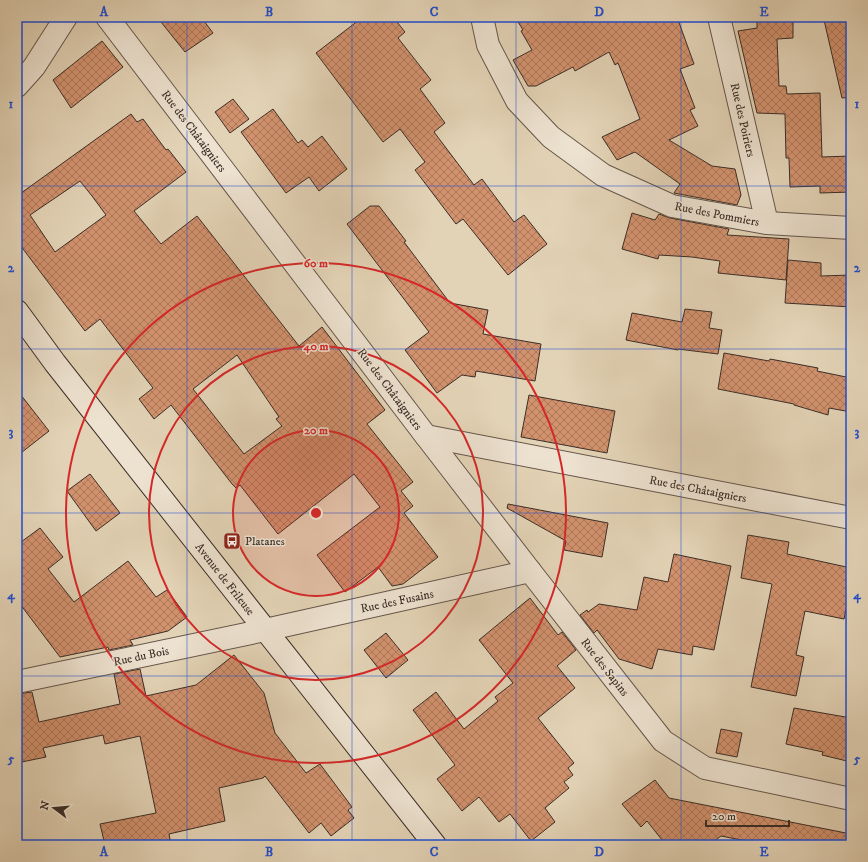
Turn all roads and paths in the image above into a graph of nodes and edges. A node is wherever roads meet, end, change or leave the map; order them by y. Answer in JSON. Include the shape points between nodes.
{"nodes":[{"id":1,"x":66,"y":17,"type":"edge"},
{"id":2,"x":107,"y":17,"type":"edge"},
{"id":3,"x":482,"y":17,"type":"edge"},
{"id":4,"x":720,"y":17,"type":"edge"},
{"id":5,"x":17,"y":86,"type":"edge"},
{"id":6,"x":767,"y":223,"type":"junction"},
{"id":7,"x":851,"y":228,"type":"edge"},
{"id":8,"x":17,"y":311,"type":"edge"},
{"id":9,"x":426,"y":436,"type":"junction"},
{"id":10,"x":851,"y":518,"type":"edge"},
{"id":11,"x":530,"y":571,"type":"junction"},
{"id":12,"x":265,"y":630,"type":"junction"},
{"id":13,"x":17,"y":682,"type":"edge"},
{"id":14,"x":851,"y":799,"type":"edge"},
{"id":15,"x":435,"y":845,"type":"edge"}],
"edges":[{"from":1,"to":5,"type":"street","via":[[34,68]]},
{"from":2,"to":9,"type":"street","name":"Rue des Châtaigniers"},
{"from":3,"to":6,"type":"street","name":"Rue des Pommiers","via":[[488,45],[517,101],[551,137],[603,175],[672,206]]},
{"from":4,"to":6,"type":"street","name":"Rue des Poiriers"},
{"from":6,"to":7,"type":"street","name":"Rue des Pommiers"},
{"from":8,"to":12,"type":"street","name":"Avenue de Frileuse"},
{"from":9,"to":10,"type":"street","name":"Rue des Châtaigniers"},
{"from":9,"to":11,"type":"street","name":"Rue des Sapins"},
{"from":11,"to":12,"type":"street","name":"Rue des Fusains"},
{"from":11,"to":14,"type":"street","name":"Rue des Sapins","via":[[663,741],[705,768]]},
{"from":12,"to":13,"type":"street","name":"Rue du Bois"},
{"from":12,"to":15,"type":"street","name":"Avenue de Frileuse"}]}
